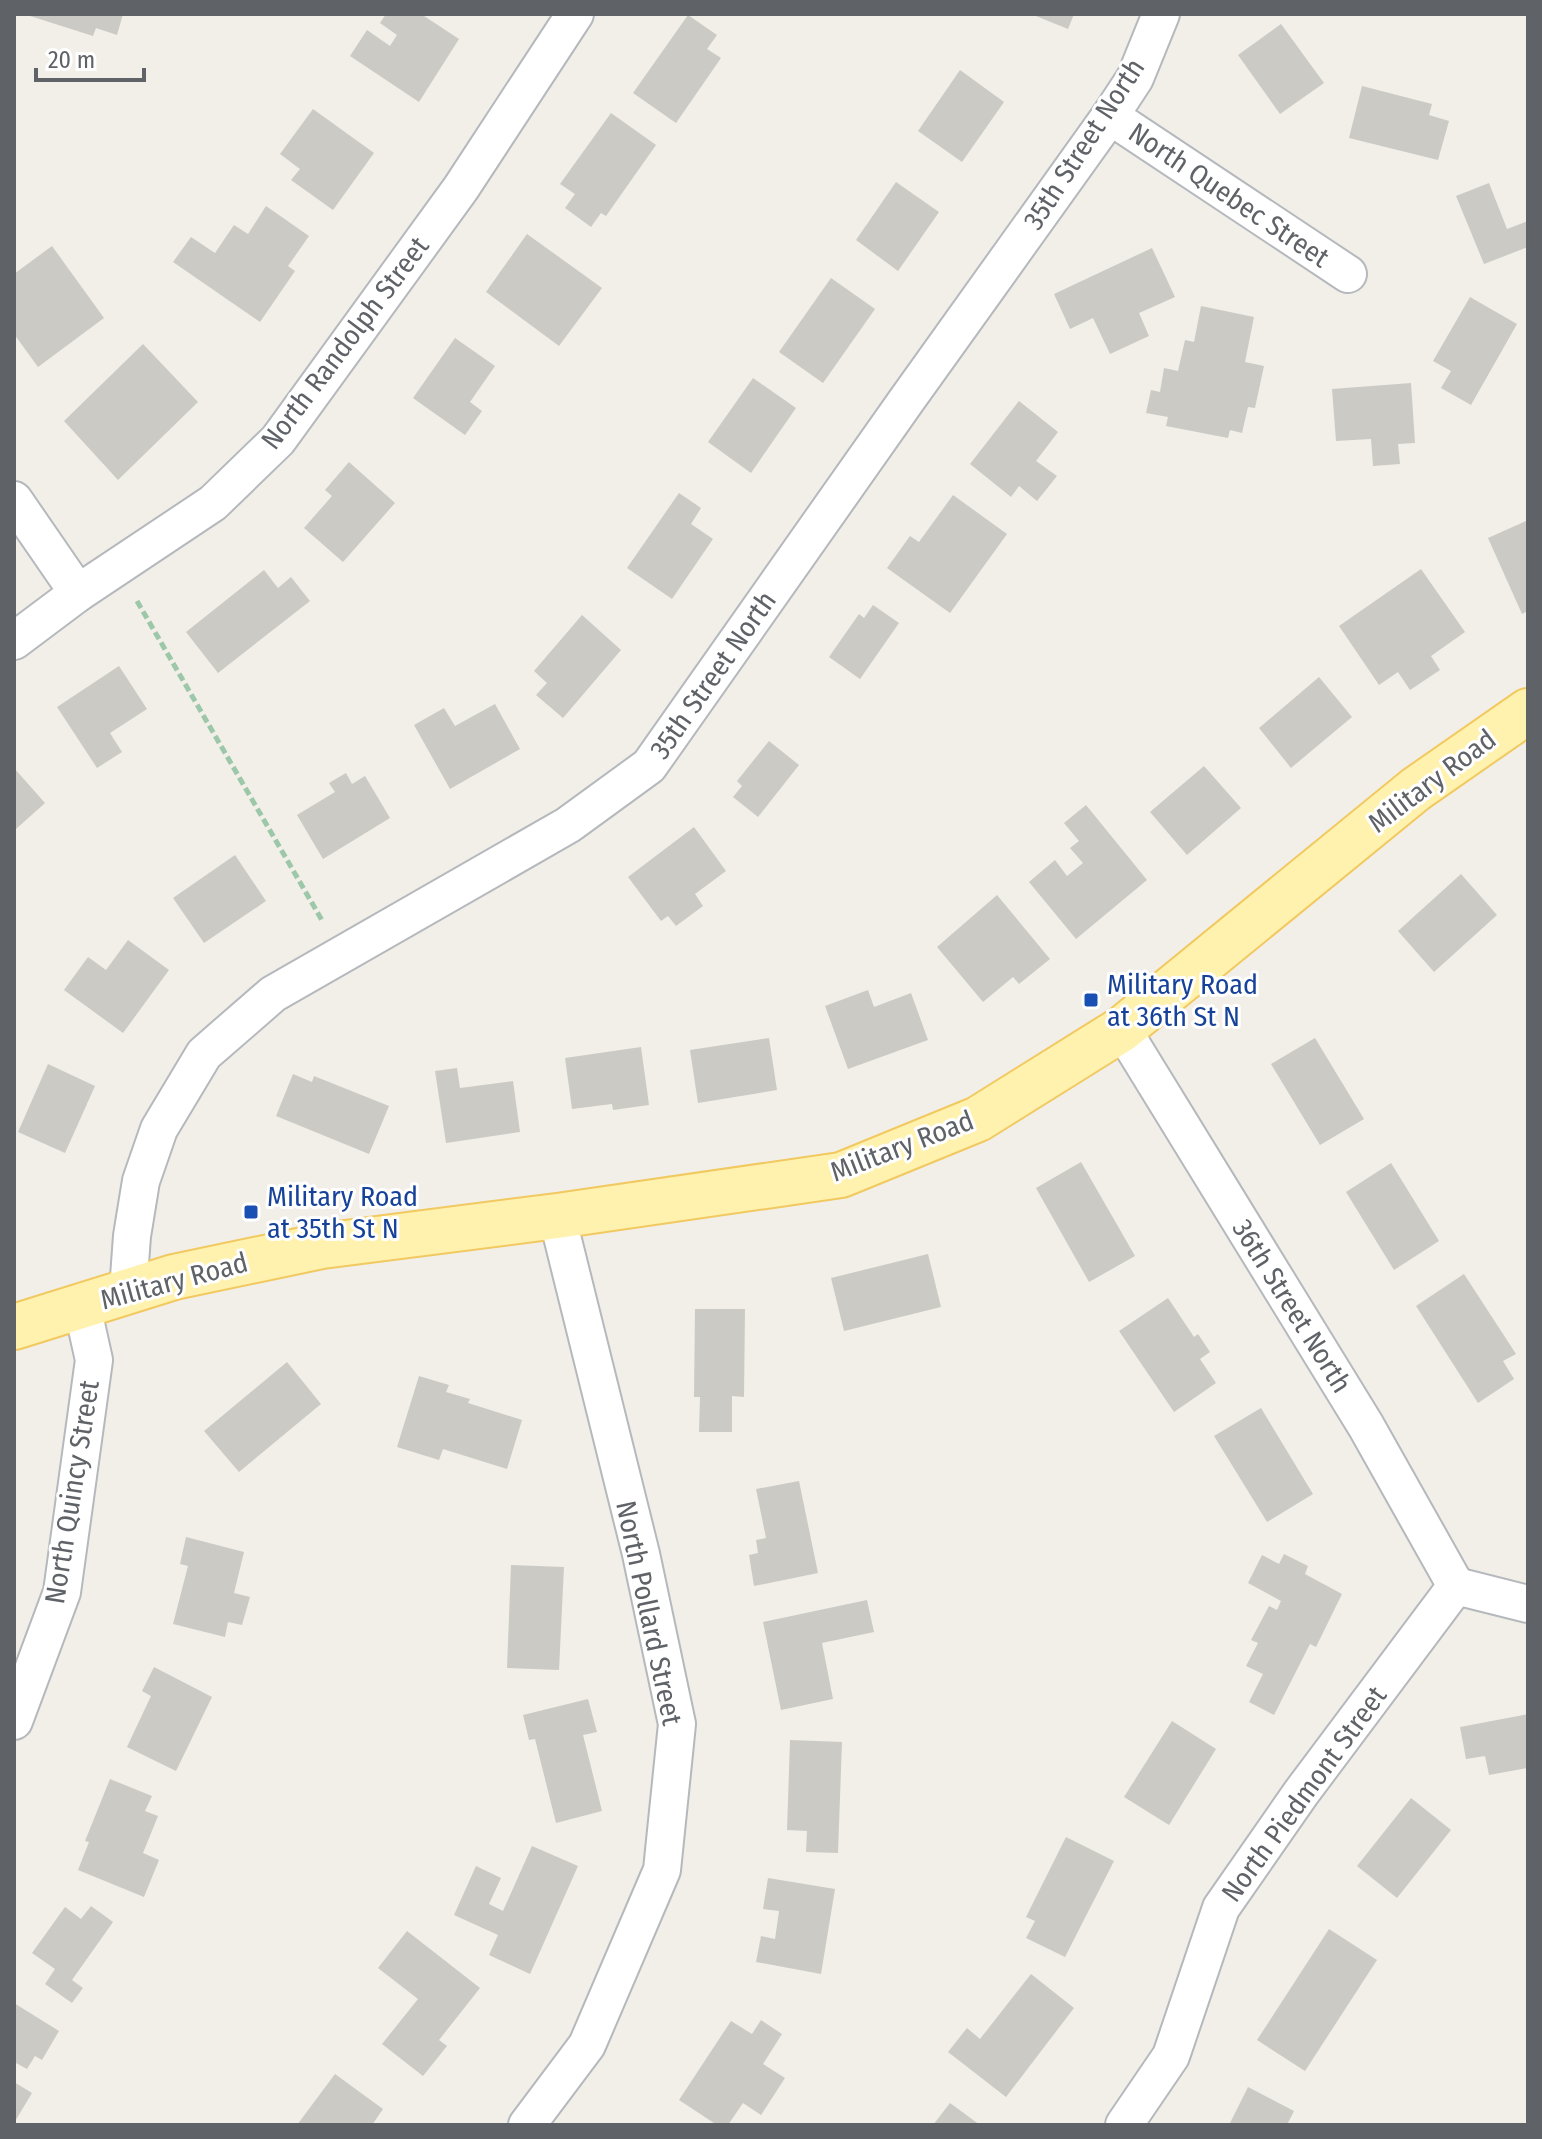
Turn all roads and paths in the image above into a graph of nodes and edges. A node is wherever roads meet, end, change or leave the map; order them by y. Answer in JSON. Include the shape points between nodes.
{"nodes":[{"id":1,"x":575,"y":14,"type":"edge"},
{"id":2,"x":1161,"y":14,"type":"edge"},
{"id":3,"x":1110,"y":116,"type":"junction"},
{"id":4,"x":1348,"y":274,"type":"dead end"},
{"id":5,"x":14,"y":500,"type":"edge"},
{"id":6,"x":78,"y":593,"type":"junction"},
{"id":7,"x":137,"y":601,"type":"dead end"},
{"id":8,"x":14,"y":641,"type":"edge"},
{"id":9,"x":1528,"y":711,"type":"edge"},
{"id":10,"x":323,"y":922,"type":"dead end"},
{"id":11,"x":1122,"y":1029,"type":"junction"},
{"id":12,"x":557,"y":1216,"type":"junction"},
{"id":13,"x":128,"y":1291,"type":"junction"},
{"id":14,"x":82,"y":1306,"type":"junction"},
{"id":15,"x":14,"y":1327,"type":"edge"},
{"id":16,"x":1456,"y":1586,"type":"junction"},
{"id":17,"x":1528,"y":1604,"type":"edge"},
{"id":18,"x":14,"y":1721,"type":"edge"},
{"id":19,"x":527,"y":2125,"type":"edge"},
{"id":20,"x":1124,"y":2125,"type":"edge"}],
"edges":[{"from":1,"to":6,"type":"street","name":"North Randolph Street","via":[[461,188],[278,440],[213,503]]},
{"from":2,"to":3,"type":"street","name":"35th Street North","via":[[1135,78]]},
{"from":3,"to":4,"type":"street","name":"North Quebec Street"},
{"from":3,"to":13,"type":"street","name":"35th Street North","via":[[649,766],[568,825],[273,994],[204,1054],[159,1129],[141,1181]]},
{"from":5,"to":6,"type":"street"},
{"from":6,"to":8,"type":"street","name":"North Randolph Street"},
{"from":7,"to":10,"type":"path"},
{"from":9,"to":11,"type":"main road","name":"Military Road","via":[[1416,789]]},
{"from":11,"to":12,"type":"main road","name":"Military Road","via":[[978,1119],[841,1175]]},
{"from":11,"to":16,"type":"street","name":"36th Street North","via":[[1366,1426]]},
{"from":12,"to":13,"type":"main road","name":"Military Road","via":[[322,1246]]},
{"from":12,"to":19,"type":"street","name":"North Pollard Street","via":[[641,1554],[677,1724],[662,1870],[587,2045]]},
{"from":13,"to":14,"type":"main road","name":"Military Road"},
{"from":14,"to":15,"type":"main road","name":"Military Road"},
{"from":14,"to":18,"type":"street","name":"North Quincy Street","via":[[94,1360],[62,1592]]},
{"from":16,"to":17,"type":"street"},
{"from":16,"to":20,"type":"street","name":"North Piedmont Street","via":[[1221,1908],[1171,2056]]}]}
